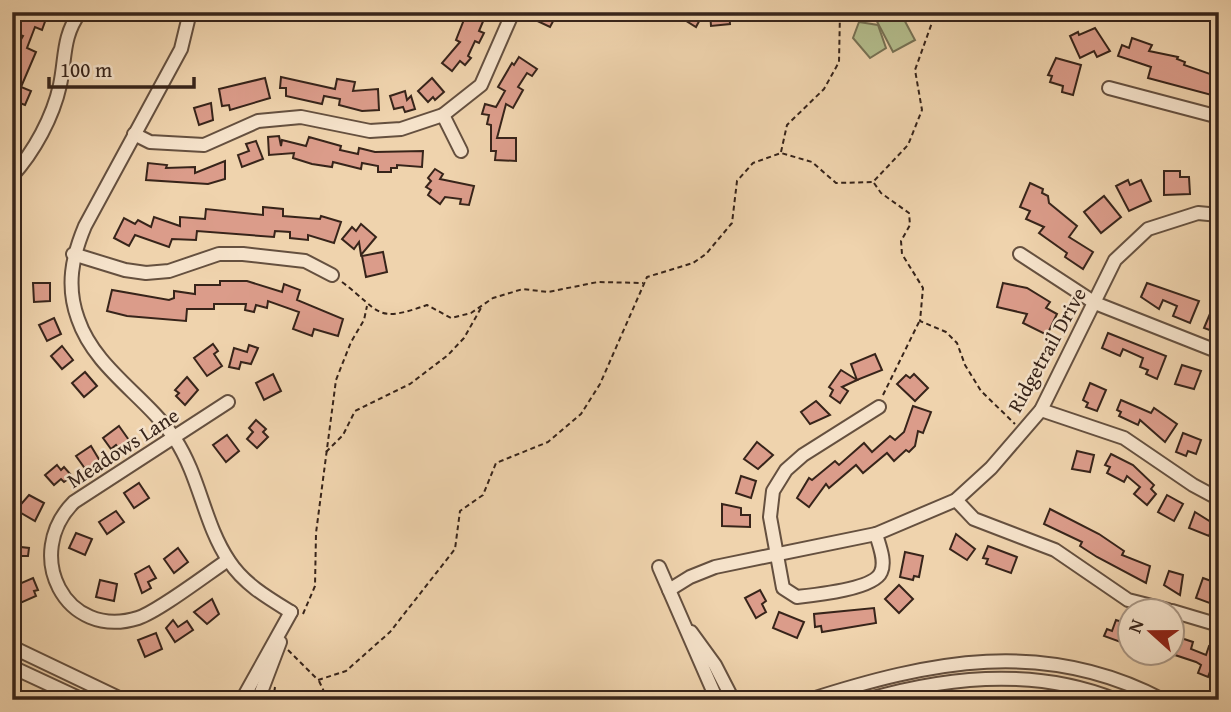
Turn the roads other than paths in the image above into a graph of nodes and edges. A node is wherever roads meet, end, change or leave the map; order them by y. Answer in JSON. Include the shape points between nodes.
{"nodes":[{"id":1,"x":80,"y":12,"type":"edge"},
{"id":2,"x":190,"y":12,"type":"edge"},
{"id":3,"x":513,"y":12,"type":"edge"},
{"id":4,"x":1109,"y":88,"type":"dead end"},
{"id":5,"x":443,"y":116,"type":"junction"},
{"id":6,"x":1219,"y":117,"type":"edge"},
{"id":7,"x":134,"y":134,"type":"junction"},
{"id":8,"x":461,"y":151,"type":"dead end"},
{"id":9,"x":12,"y":176,"type":"edge"},
{"id":10,"x":1219,"y":215,"type":"edge"},
{"id":11,"x":74,"y":254,"type":"junction"},
{"id":12,"x":1020,"y":254,"type":"dead end"},
{"id":13,"x":332,"y":275,"type":"road end"},
{"id":14,"x":1096,"y":303,"type":"junction"},
{"id":15,"x":1219,"y":352,"type":"edge"},
{"id":16,"x":228,"y":402,"type":"dead end"},
{"id":17,"x":879,"y":407,"type":"road end"},
{"id":18,"x":1041,"y":410,"type":"junction"},
{"id":19,"x":174,"y":438,"type":"junction"},
{"id":20,"x":1219,"y":499,"type":"edge"},
{"id":21,"x":956,"y":500,"type":"junction"},
{"id":22,"x":876,"y":534,"type":"junction"},
{"id":23,"x":775,"y":556,"type":"junction"},
{"id":24,"x":228,"y":560,"type":"junction"},
{"id":25,"x":659,"y":567,"type":"dead end"},
{"id":26,"x":669,"y":590,"type":"junction"},
{"id":27,"x":1122,"y":596,"type":"edge"},
{"id":28,"x":1186,"y":616,"type":"edge"},
{"id":29,"x":294,"y":617,"type":"junction"},
{"id":30,"x":685,"y":624,"type":"junction"},
{"id":31,"x":1219,"y":625,"type":"edge"},
{"id":32,"x":12,"y":647,"type":"edge"},
{"id":33,"x":12,"y":667,"type":"edge"},
{"id":34,"x":83,"y":700,"type":"edge"},
{"id":35,"x":123,"y":700,"type":"edge"},
{"id":36,"x":242,"y":700,"type":"edge"},
{"id":37,"x":258,"y":700,"type":"edge"},
{"id":38,"x":717,"y":700,"type":"edge"},
{"id":39,"x":733,"y":700,"type":"edge"},
{"id":40,"x":809,"y":700,"type":"edge"},
{"id":41,"x":866,"y":700,"type":"edge"},
{"id":42,"x":1116,"y":700,"type":"edge"},
{"id":43,"x":1163,"y":700,"type":"edge"}],
"edges":[{"from":1,"to":9,"type":"street","via":[[61,57],[60,85],[48,119]]},
{"from":2,"to":7,"type":"street","via":[[181,50]]},
{"from":3,"to":5,"type":"street","via":[[481,85]]},
{"from":4,"to":6,"type":"street"},
{"from":5,"to":7,"type":"street","via":[[401,129],[370,131],[301,117],[258,121],[204,145],[150,142]]},
{"from":5,"to":8,"type":"street"},
{"from":7,"to":11,"type":"street"},
{"from":10,"to":14,"type":"street","name":"Ridgetrail Drive","via":[[1198,214],[1148,229],[1115,260]]},
{"from":11,"to":13,"type":"street","via":[[146,273],[170,271],[219,254],[243,254],[305,261]]},
{"from":11,"to":19,"type":"street","via":[[71,273],[77,318],[91,348]]},
{"from":12,"to":14,"type":"street"},
{"from":14,"to":15,"type":"street"},
{"from":14,"to":18,"type":"street","name":"Ridgetrail Drive"},
{"from":16,"to":19,"type":"street","name":"Meadows Lane"},
{"from":17,"to":23,"type":"street","via":[[786,470],[773,491],[770,517]]},
{"from":18,"to":20,"type":"street","via":[[1124,438]]},
{"from":18,"to":21,"type":"street","name":"Ridgetrail Drive"},
{"from":19,"to":24,"type":"street","via":[[192,469]]},
{"from":19,"to":24,"type":"street","name":"Meadows Lane","via":[[74,502],[61,516],[50,540],[50,565],[60,591],[75,609],[96,618],[139,617]]},
{"from":21,"to":22,"type":"street","name":"Ridgetrail Drive"},
{"from":21,"to":27,"type":"street","via":[[974,519],[1055,550]]},
{"from":22,"to":23,"type":"street","name":"Ridgetrail Drive"},
{"from":22,"to":23,"type":"street","via":[[883,562],[881,574],[870,584],[791,595],[780,581]]},
{"from":23,"to":26,"type":"street","name":"Ridgetrail Drive","via":[[709,569]]},
{"from":24,"to":29,"type":"street","via":[[257,590]]},
{"from":25,"to":26,"type":"street"},
{"from":26,"to":30,"type":"street"},
{"from":28,"to":31,"type":"street"},
{"from":29,"to":36,"type":"street"},
{"from":29,"to":37,"type":"street"},
{"from":30,"to":38,"type":"street"},
{"from":30,"to":39,"type":"street"},
{"from":32,"to":35,"type":"street"},
{"from":33,"to":34,"type":"street"},
{"from":40,"to":43,"type":"street","via":[[899,673],[983,660],[1073,667]]},
{"from":41,"to":42,"type":"street","via":[[924,685],[987,678],[1042,681]]}]}
